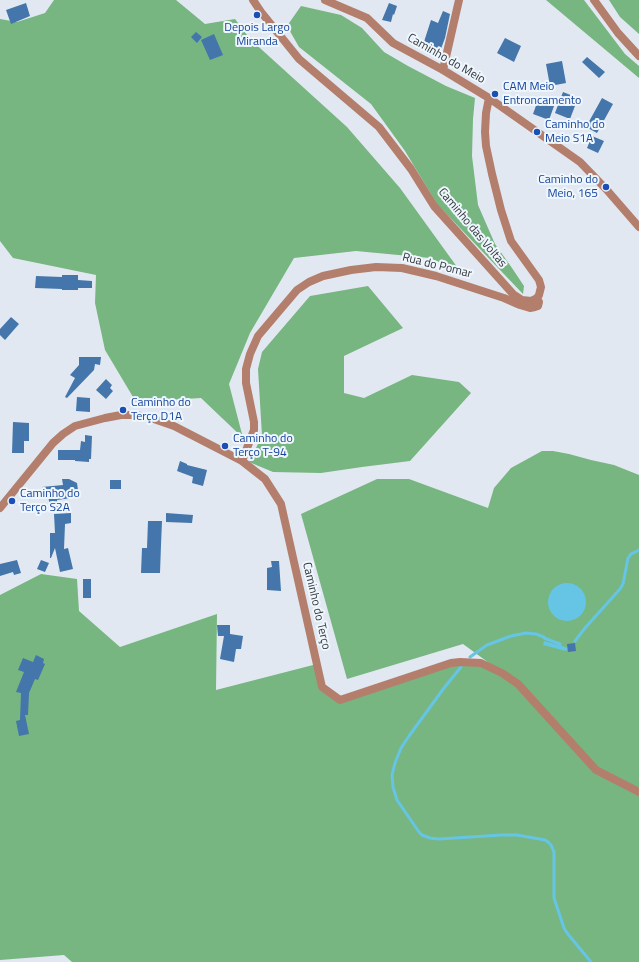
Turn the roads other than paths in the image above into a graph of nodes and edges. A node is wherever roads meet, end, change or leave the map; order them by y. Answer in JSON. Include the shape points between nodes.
{"nodes":[{"id":1,"x":254,"y":0,"type":"edge"},
{"id":2,"x":325,"y":0,"type":"edge"},
{"id":3,"x":459,"y":0,"type":"edge"},
{"id":4,"x":594,"y":0,"type":"edge"},
{"id":5,"x":639,"y":56,"type":"edge"},
{"id":6,"x":443,"y":70,"type":"junction"},
{"id":7,"x":489,"y":98,"type":"junction"},
{"id":8,"x":639,"y":227,"type":"edge"},
{"id":9,"x":537,"y":298,"type":"junction"},
{"id":10,"x":242,"y":461,"type":"junction"},
{"id":11,"x":0,"y":508,"type":"edge"},
{"id":12,"x":639,"y":792,"type":"edge"}],
"edges":[{"from":1,"to":9,"type":"street","name":"Caminho das Voltas","via":[[299,60],[379,127],[411,168],[434,206],[513,294],[527,301]]},
{"from":2,"to":6,"type":"street","name":"Caminho do Meio","via":[[367,18],[393,43]]},
{"from":3,"to":6,"type":"street"},
{"from":4,"to":5,"type":"street"},
{"from":6,"to":7,"type":"street","name":"Caminho do Meio"},
{"from":7,"to":8,"type":"street","name":"Caminho do Meio","via":[[580,162]]},
{"from":7,"to":9,"type":"street","name":"Caminho das Voltas","via":[[485,132],[492,174],[511,241],[539,280],[541,287]]},
{"from":9,"to":10,"type":"street","name":"Rua do Pomar","via":[[538,306],[530,308],[436,276],[402,268],[376,267],[352,270],[323,276],[309,282],[297,290],[258,336],[250,354],[246,383],[254,430]]},
{"from":10,"to":11,"type":"street","name":"Caminho do Terço","via":[[174,426],[148,417],[121,415],[105,418],[75,426],[63,434]]},
{"from":10,"to":12,"type":"street","name":"Caminho do Terço","via":[[265,479],[281,504],[322,687],[340,700],[451,663],[481,663],[518,684],[596,770]]}]}
